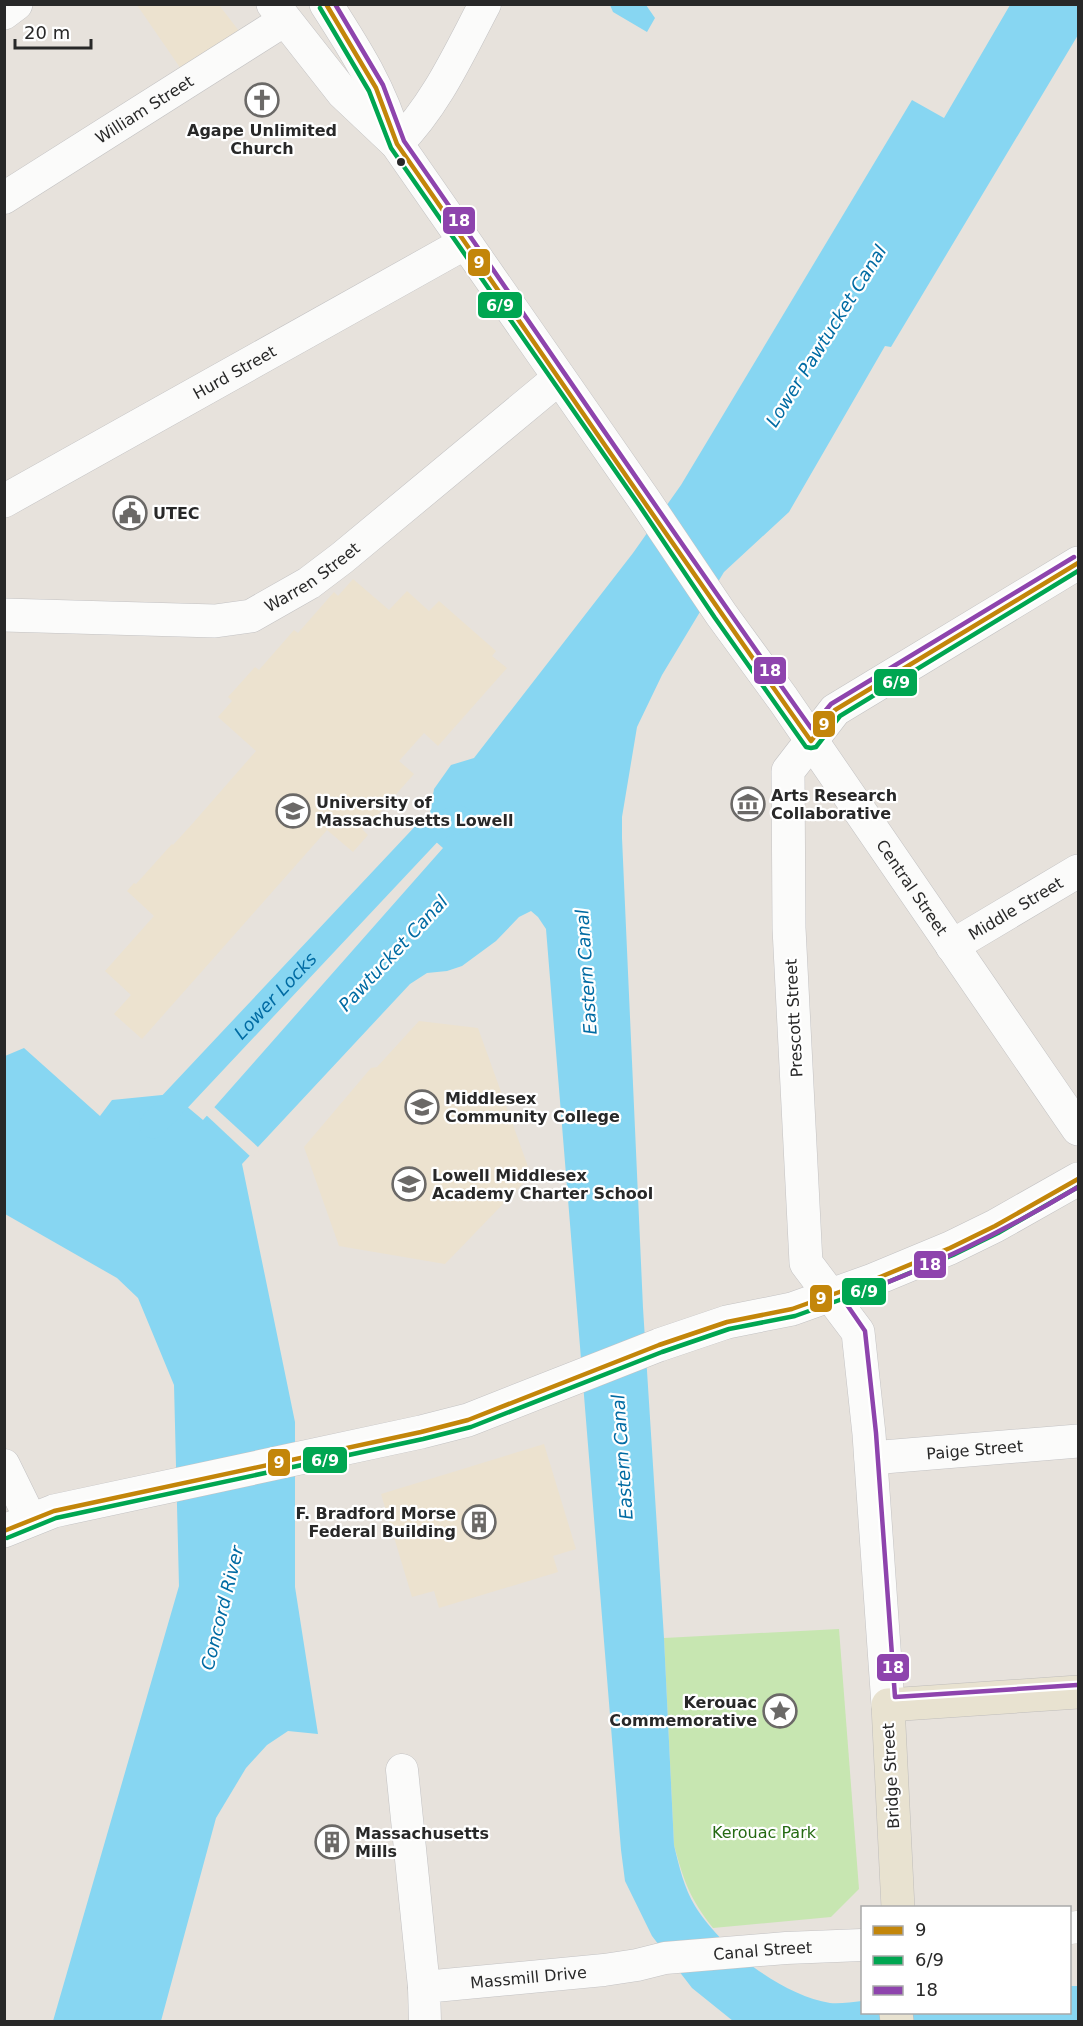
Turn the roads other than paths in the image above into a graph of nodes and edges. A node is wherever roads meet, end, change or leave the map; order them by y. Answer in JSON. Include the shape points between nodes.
{"nodes":[{"id":1,"x":16,"y":4,"type":"edge"},
{"id":2,"x":326,"y":4,"type":"edge"},
{"id":3,"x":485,"y":4,"type":"edge"},
{"id":4,"x":279,"y":12,"type":"edge"},
{"id":5,"x":4,"y":13,"type":"edge"},
{"id":6,"x":397,"y":144,"type":"junction"},
{"id":7,"x":4,"y":198,"type":"edge"},
{"id":8,"x":465,"y":243,"type":"junction"},
{"id":9,"x":559,"y":378,"type":"junction"},
{"id":10,"x":4,"y":501,"type":"edge"},
{"id":11,"x":1078,"y":563,"type":"edge"},
{"id":12,"x":4,"y":615,"type":"edge"},
{"id":13,"x":811,"y":741,"type":"junction"},
{"id":14,"x":1078,"y":871,"type":"edge"},
{"id":15,"x":952,"y":946,"type":"junction"},
{"id":16,"x":1078,"y":1129,"type":"edge"},
{"id":17,"x":1078,"y":1179,"type":"edge"},
{"id":18,"x":831,"y":1295,"type":"junction"},
{"id":19,"x":1078,"y":1441,"type":"edge"},
{"id":20,"x":871,"y":1458,"type":"junction"},
{"id":21,"x":4,"y":1465,"type":"edge"},
{"id":22,"x":18,"y":1526,"type":"edge"},
{"id":23,"x":1078,"y":1692,"type":"edge"},
{"id":24,"x":888,"y":1705,"type":"junction"},
{"id":25,"x":402,"y":1770,"type":"dead end"},
{"id":26,"x":898,"y":1906,"type":"edge"},
{"id":27,"x":861,"y":1945,"type":"edge"},
{"id":28,"x":665,"y":1958,"type":"joint"},
{"id":29,"x":424,"y":1987,"type":"junction"},
{"id":30,"x":425,"y":2022,"type":"edge"}],
"edges":[{"from":1,"to":5,"type":"main road"},
{"from":2,"to":6,"type":"main road","name":"Central Street","via":[[374,82]]},
{"from":3,"to":6,"type":"street","via":[[434,98]]},
{"from":4,"to":6,"type":"main road","name":"Central Street","via":[[343,93]]},
{"from":4,"to":7,"type":"street","name":"William Street"},
{"from":6,"to":8,"type":"main road","name":"Central Street"},
{"from":8,"to":9,"type":"main road","name":"Central Street"},
{"from":8,"to":10,"type":"main road","name":"Hurd Street"},
{"from":9,"to":12,"type":"main road","name":"Warren Street","via":[[342,558],[309,583],[251,616],[215,621]]},
{"from":9,"to":13,"type":"main road","name":"Central Street"},
{"from":11,"to":13,"type":"main road","name":"Prescott Street","via":[[835,710]]},
{"from":13,"to":15,"type":"main road","name":"Central Street"},
{"from":13,"to":18,"type":"main road","name":"Prescott Street","via":[[788,771],[789,928],[806,1263]]},
{"from":14,"to":15,"type":"main road","name":"Middle Street"},
{"from":15,"to":16,"type":"main road","name":"Central Street"},
{"from":17,"to":18,"type":"main road","via":[[950,1248]]},
{"from":18,"to":20,"type":"main road","name":"Bridge Street","via":[[858,1332]]},
{"from":18,"to":22,"type":"main road","via":[[658,1345],[468,1420],[54,1511]]},
{"from":19,"to":20,"type":"main road","name":"Paige Street"},
{"from":20,"to":24,"type":"main road","name":"Bridge Street"},
{"from":21,"to":22,"type":"street"},
{"from":23,"to":24,"type":"main road"},
{"from":24,"to":26,"type":"main road","name":"Bridge Street"},
{"from":25,"to":29,"type":"street"},
{"from":27,"to":28,"type":"street","name":"Canal Street"},
{"from":28,"to":29,"type":"street","name":"Massmill Drive","via":[[604,1970]]},
{"from":29,"to":30,"type":"street"}]}
